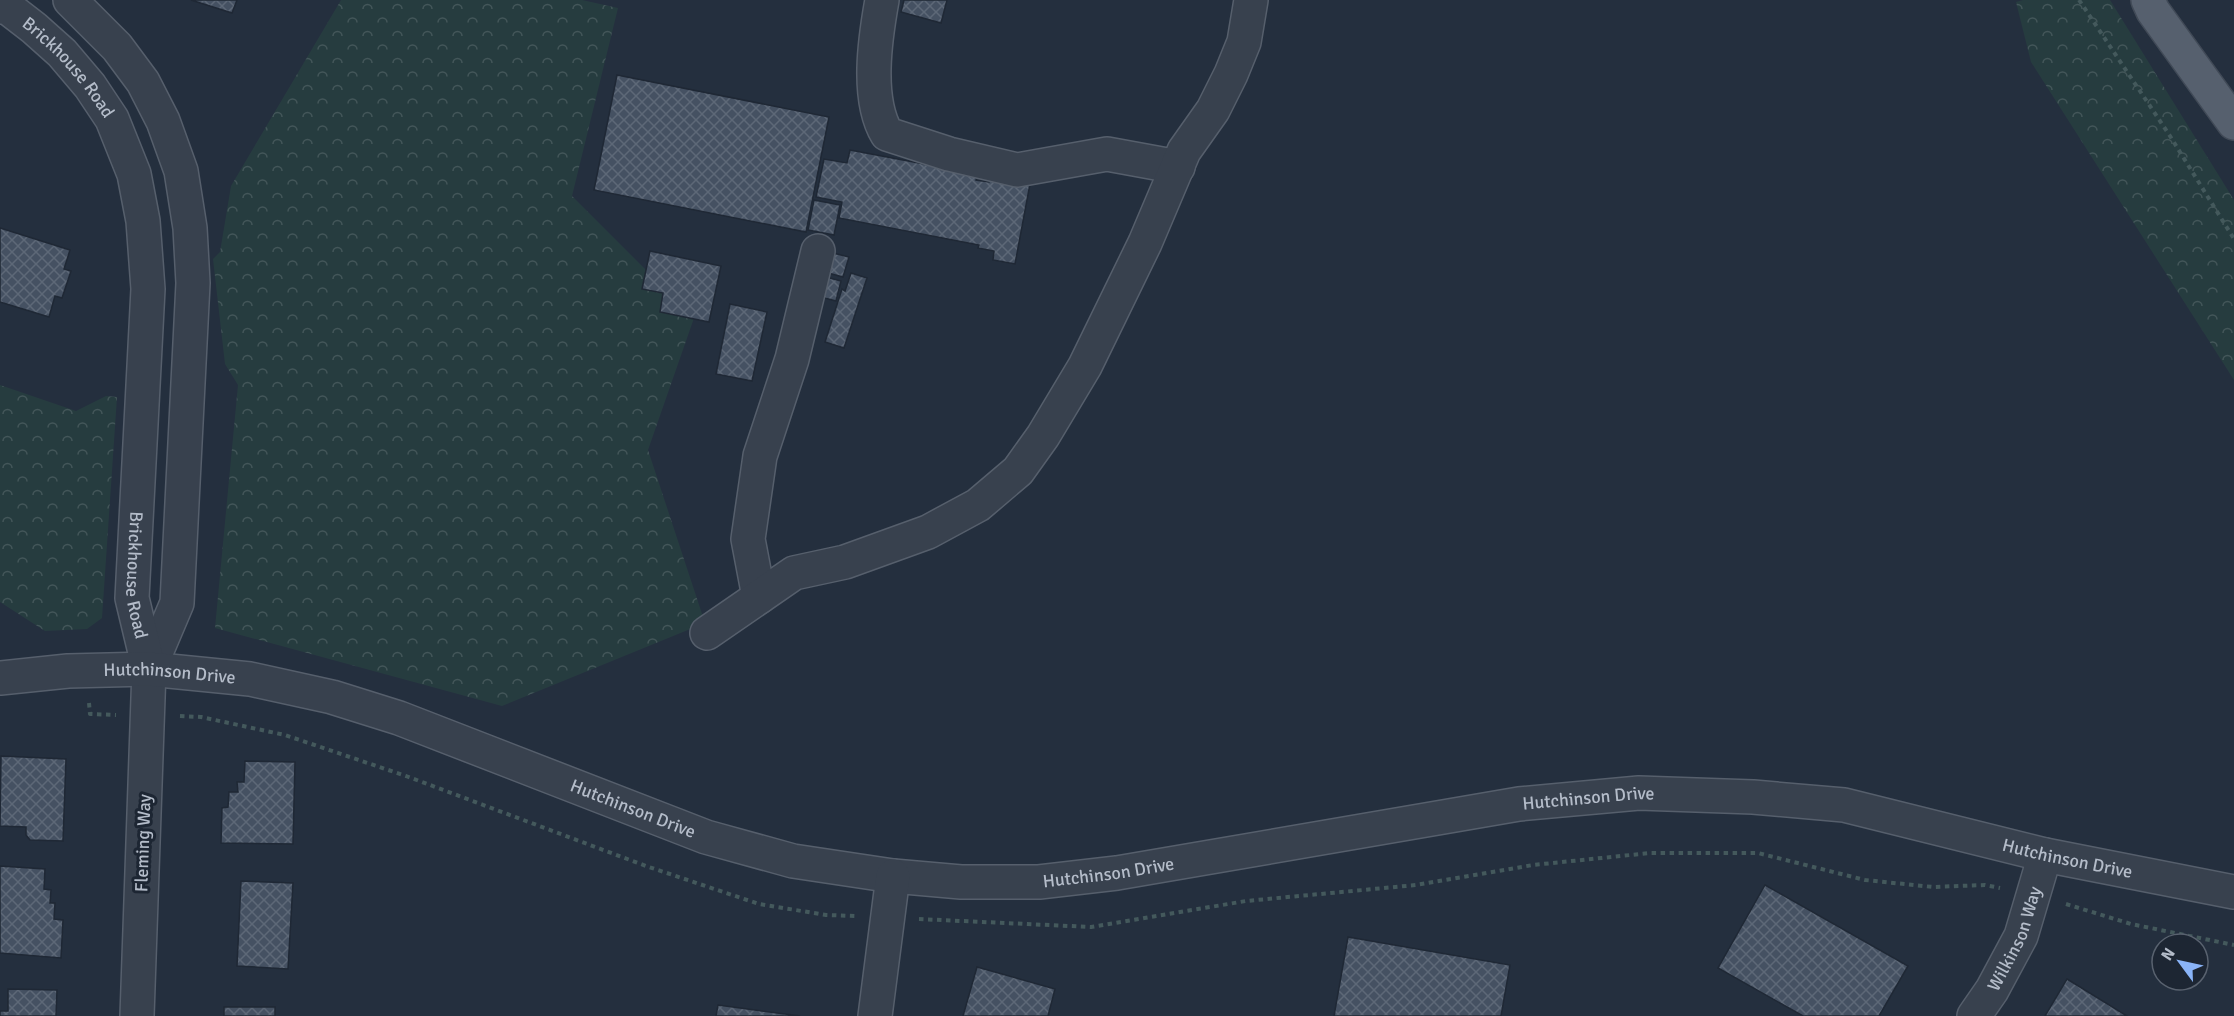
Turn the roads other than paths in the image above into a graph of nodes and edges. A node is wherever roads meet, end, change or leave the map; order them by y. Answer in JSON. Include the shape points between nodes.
{"nodes":[{"id":1,"x":70,"y":0,"type":"edge"},
{"id":2,"x":882,"y":0,"type":"edge"},
{"id":3,"x":1251,"y":0,"type":"edge"},
{"id":4,"x":2148,"y":0,"type":"edge"},
{"id":5,"x":3,"y":4,"type":"edge"},
{"id":6,"x":163,"y":122,"type":"junction"},
{"id":7,"x":2234,"y":123,"type":"edge"},
{"id":8,"x":121,"y":140,"type":"junction"},
{"id":9,"x":1178,"y":167,"type":"junction"},
{"id":10,"x":818,"y":251,"type":"dead end"},
{"id":11,"x":759,"y":597,"type":"junction"},
{"id":12,"x":707,"y":633,"type":"dead end"},
{"id":13,"x":149,"y":669,"type":"junction"},
{"id":14,"x":0,"y":678,"type":"edge"},
{"id":15,"x":2045,"y":855,"type":"junction"},
{"id":16,"x":893,"y":876,"type":"junction"},
{"id":17,"x":2234,"y":891,"type":"edge"},
{"id":18,"x":137,"y":1016,"type":"edge"},
{"id":19,"x":875,"y":1016,"type":"edge"},
{"id":20,"x":1974,"y":1016,"type":"edge"}],
"edges":[{"from":1,"to":6,"type":"street","name":"Brickhouse Road","via":[[117,47],[143,82]]},
{"from":2,"to":9,"type":"street","via":[[875,39],[875,87],[879,121],[887,134],[1017,170],[1107,154]]},
{"from":3,"to":9,"type":"street","via":[[1244,42],[1231,74]]},
{"from":4,"to":7,"type":"main road"},
{"from":5,"to":8,"type":"street","name":"Brickhouse Road","via":[[62,53],[90,86]]},
{"from":6,"to":8,"type":"street","name":"Brickhouse Road"},
{"from":6,"to":13,"type":"street","name":"Brickhouse Road","via":[[181,171],[193,283],[177,603]]},
{"from":8,"to":13,"type":"street","name":"Brickhouse Road","via":[[134,174],[143,221],[148,289],[132,598]]},
{"from":9,"to":11,"type":"street","via":[[1085,366],[1018,471],[978,505],[928,532],[845,562],[794,573]]},
{"from":10,"to":11,"type":"street","via":[[792,358],[760,456],[748,539]]},
{"from":11,"to":12,"type":"street"},
{"from":13,"to":14,"type":"street","name":"Hutchinson Drive","via":[[68,670]]},
{"from":13,"to":16,"type":"street","name":"Hutchinson Drive","via":[[250,679],[332,697],[399,718],[706,837],[793,861]]},
{"from":13,"to":18,"type":"street","name":"Fleming Way"},
{"from":15,"to":16,"type":"street","name":"Hutchinson Drive","via":[[1844,805],[1639,793],[1519,804],[1117,873],[1039,882],[961,882]]},
{"from":15,"to":17,"type":"street","name":"Hutchinson Drive"},
{"from":15,"to":20,"type":"street","name":"Wilkinson Way","via":[[2021,936]]},
{"from":16,"to":19,"type":"street"}]}
